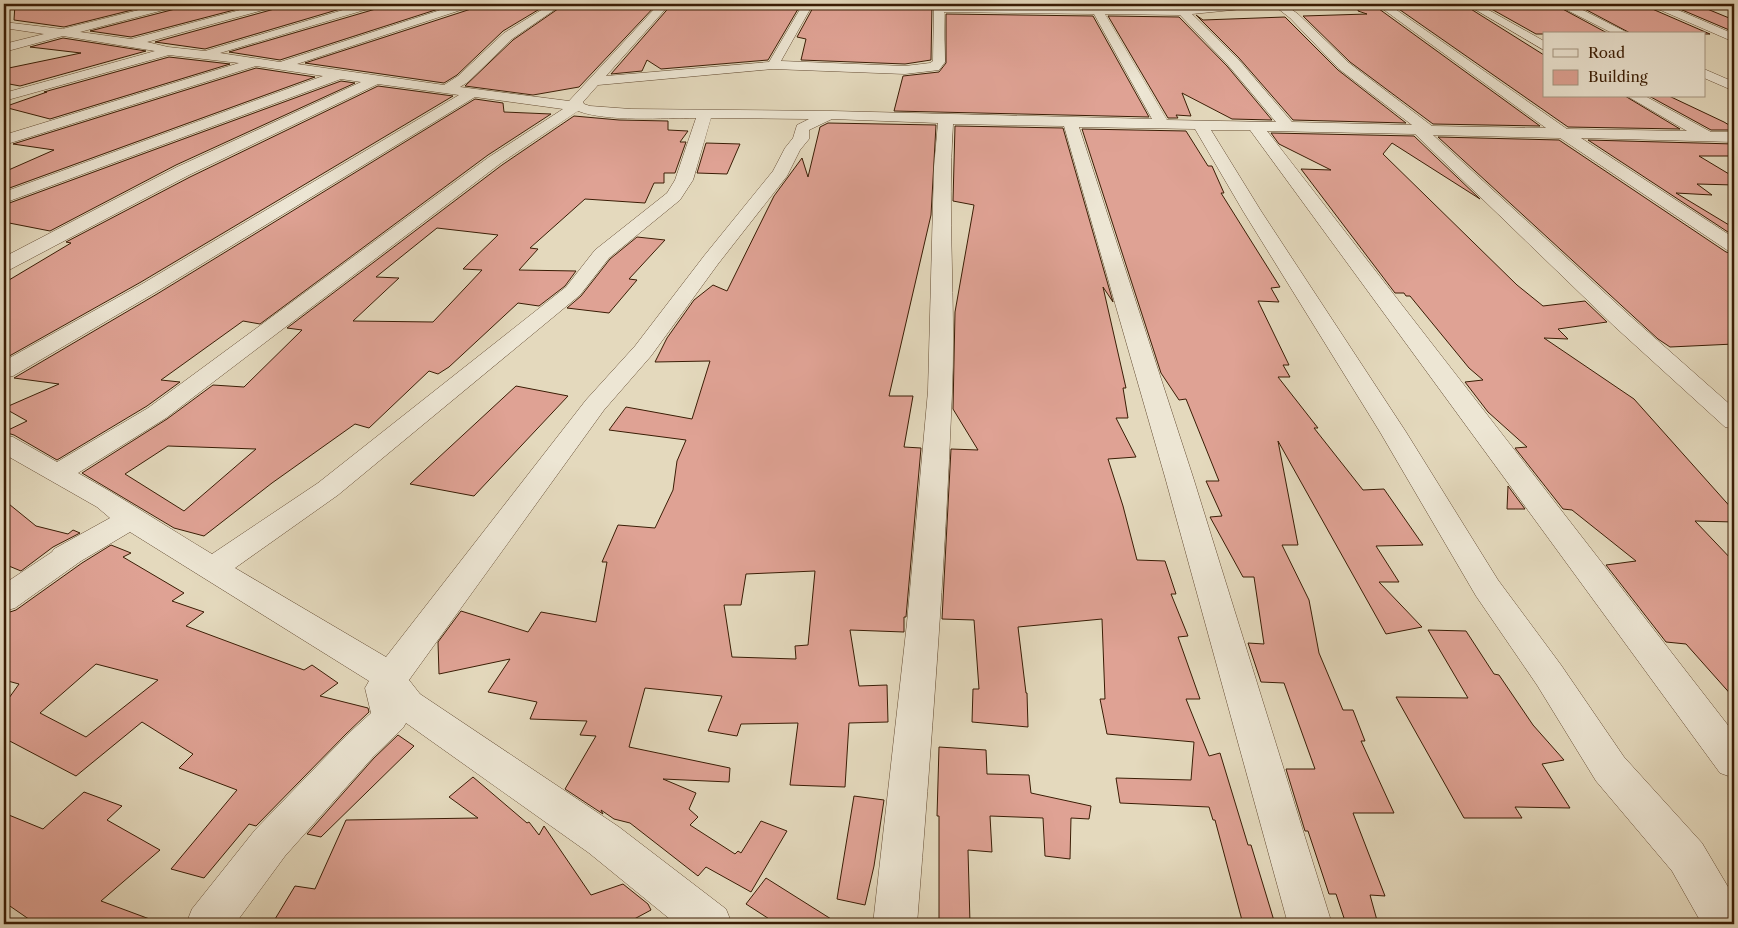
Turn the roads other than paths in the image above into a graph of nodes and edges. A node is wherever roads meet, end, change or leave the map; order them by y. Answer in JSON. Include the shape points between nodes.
{"nodes":[{"id":1,"x":174,"y":4,"type":"edge"},
{"id":2,"x":274,"y":4,"type":"edge"},
{"id":3,"x":374,"y":4,"type":"edge"},
{"id":4,"x":469,"y":4,"type":"edge"},
{"id":5,"x":558,"y":4,"type":"edge"},
{"id":6,"x":665,"y":4,"type":"edge"},
{"id":7,"x":808,"y":4,"type":"edge"},
{"id":8,"x":1262,"y":4,"type":"edge"},
{"id":9,"x":1276,"y":4,"type":"edge"},
{"id":10,"x":1381,"y":4,"type":"edge"},
{"id":11,"x":1471,"y":4,"type":"edge"},
{"id":12,"x":1563,"y":4,"type":"edge"},
{"id":13,"x":1655,"y":4,"type":"edge"},
{"id":14,"x":939,"y":6,"type":"edge"},
{"id":15,"x":1220,"y":6,"type":"edge"},
{"id":16,"x":1077,"y":7,"type":"edge"},
{"id":17,"x":1098,"y":11,"type":"junction"},
{"id":18,"x":1183,"y":12,"type":"junction"},
{"id":19,"x":1294,"y":16,"type":"junction"},
{"id":20,"x":4,"y":25,"type":"edge"},
{"id":21,"x":63,"y":32,"type":"junction"},
{"id":22,"x":1620,"y":32,"type":"edge"},
{"id":23,"x":1734,"y":38,"type":"edge"},
{"id":24,"x":130,"y":42,"type":"junction"},
{"id":25,"x":1543,"y":45,"type":"edge"},
{"id":26,"x":4,"y":48,"type":"edge"},
{"id":27,"x":167,"y":51,"type":"junction"},
{"id":28,"x":202,"y":54,"type":"junction"},
{"id":29,"x":257,"y":62,"type":"junction"},
{"id":30,"x":773,"y":64,"type":"junction"},
{"id":31,"x":279,"y":66,"type":"junction"},
{"id":32,"x":1706,"y":74,"type":"edge"},
{"id":33,"x":340,"y":75,"type":"junction"},
{"id":34,"x":376,"y":80,"type":"junction"},
{"id":35,"x":595,"y":81,"type":"junction"},
{"id":36,"x":1734,"y":87,"type":"edge"},
{"id":37,"x":446,"y":89,"type":"junction"},
{"id":38,"x":472,"y":93,"type":"junction"},
{"id":39,"x":4,"y":97,"type":"edge"},
{"id":40,"x":1638,"y":98,"type":"edge"},
{"id":41,"x":578,"y":106,"type":"junction"},
{"id":42,"x":705,"y":114,"type":"junction"},
{"id":43,"x":832,"y":115,"type":"junction"},
{"id":44,"x":946,"y":119,"type":"junction"},
{"id":45,"x":1070,"y":122,"type":"junction"},
{"id":46,"x":1162,"y":124,"type":"junction"},
{"id":47,"x":1200,"y":124,"type":"junction"},
{"id":48,"x":1254,"y":125,"type":"junction"},
{"id":49,"x":1287,"y":126,"type":"junction"},
{"id":50,"x":1423,"y":130,"type":"junction"},
{"id":51,"x":1563,"y":133,"type":"junction"},
{"id":52,"x":1708,"y":137,"type":"junction"},
{"id":53,"x":1734,"y":137,"type":"edge"},
{"id":54,"x":4,"y":140,"type":"edge"},
{"id":55,"x":4,"y":198,"type":"edge"},
{"id":56,"x":1734,"y":246,"type":"edge"},
{"id":57,"x":4,"y":265,"type":"edge"},
{"id":58,"x":4,"y":371,"type":"edge"},
{"id":59,"x":1734,"y":421,"type":"edge"},
{"id":60,"x":4,"y":443,"type":"edge"},
{"id":61,"x":58,"y":473,"type":"junction"},
{"id":62,"x":130,"y":518,"type":"junction"},
{"id":63,"x":211,"y":569,"type":"junction"},
{"id":64,"x":4,"y":600,"type":"edge"},
{"id":65,"x":389,"y":681,"type":"junction"},
{"id":66,"x":1734,"y":762,"type":"edge"},
{"id":67,"x":1722,"y":918,"type":"dead end"},
{"id":68,"x":208,"y":924,"type":"edge"},
{"id":69,"x":710,"y":924,"type":"edge"},
{"id":70,"x":895,"y":924,"type":"edge"},
{"id":71,"x":1310,"y":924,"type":"edge"}],
"edges":[{"from":1,"to":21,"type":"street"},
{"from":2,"to":24,"type":"street"},
{"from":3,"to":28,"type":"street"},
{"from":4,"to":31,"type":"street"},
{"from":5,"to":37,"type":"street","via":[[508,36],[463,79]]},
{"from":6,"to":35,"type":"street"},
{"from":7,"to":30,"type":"street"},
{"from":8,"to":15,"type":"street"},
{"from":9,"to":19,"type":"street"},
{"from":10,"to":51,"type":"street"},
{"from":11,"to":25,"type":"street"},
{"from":12,"to":22,"type":"street"},
{"from":13,"to":23,"type":"street"},
{"from":14,"to":16,"type":"street"},
{"from":14,"to":30,"type":"street","via":[[939,62],[934,67],[905,70]]},
{"from":15,"to":18,"type":"street"},
{"from":15,"to":19,"type":"street"},
{"from":16,"to":17,"type":"street"},
{"from":17,"to":18,"type":"street"},
{"from":17,"to":46,"type":"street"},
{"from":18,"to":49,"type":"street","via":[[1233,62]]},
{"from":19,"to":50,"type":"street","via":[[1344,66]]},
{"from":20,"to":21,"type":"street"},
{"from":21,"to":24,"type":"street"},
{"from":21,"to":26,"type":"street"},
{"from":24,"to":27,"type":"street"},
{"from":27,"to":28,"type":"street"},
{"from":27,"to":39,"type":"street"},
{"from":28,"to":29,"type":"street"},
{"from":29,"to":31,"type":"street"},
{"from":29,"to":54,"type":"street"},
{"from":30,"to":35,"type":"street"},
{"from":31,"to":33,"type":"street"},
{"from":32,"to":36,"type":"street"},
{"from":33,"to":34,"type":"street"},
{"from":33,"to":55,"type":"street"},
{"from":34,"to":37,"type":"street"},
{"from":34,"to":57,"type":"street","via":[[183,171]]},
{"from":35,"to":41,"type":"street","via":[[576,101]]},
{"from":37,"to":38,"type":"street"},
{"from":38,"to":41,"type":"street"},
{"from":38,"to":58,"type":"street","via":[[149,288]]},
{"from":40,"to":52,"type":"street"},
{"from":41,"to":42,"type":"street","via":[[606,112]]},
{"from":41,"to":61,"type":"street","via":[[495,160],[157,413]]},
{"from":42,"to":43,"type":"street"},
{"from":42,"to":63,"type":"street","via":[[684,180],[674,196],[602,254],[573,291],[328,489]]},
{"from":43,"to":44,"type":"street"},
{"from":43,"to":65,"type":"street","via":[[802,128],[801,139],[781,172],[643,351],[595,406]]},
{"from":44,"to":45,"type":"street"},
{"from":44,"to":70,"type":"street","via":[[942,167],[940,391],[924,623]]},
{"from":45,"to":46,"type":"street"},
{"from":45,"to":71,"type":"street","via":[[1179,477]]},
{"from":46,"to":47,"type":"street"},
{"from":47,"to":48,"type":"street"},
{"from":47,"to":67,"type":"street","via":[[1488,588],[1610,769],[1687,856]]},
{"from":48,"to":49,"type":"street"},
{"from":48,"to":66,"type":"street"},
{"from":49,"to":50,"type":"street"},
{"from":50,"to":51,"type":"street"},
{"from":50,"to":59,"type":"street","via":[[1622,321]]},
{"from":51,"to":52,"type":"street"},
{"from":51,"to":56,"type":"street"},
{"from":52,"to":53,"type":"street"},
{"from":60,"to":61,"type":"street"},
{"from":61,"to":62,"type":"street"},
{"from":62,"to":63,"type":"street"},
{"from":62,"to":64,"type":"street","via":[[66,556]]},
{"from":63,"to":65,"type":"street","via":[[384,673]]},
{"from":65,"to":68,"type":"street","via":[[383,688],[390,718],[270,843]]},
{"from":65,"to":69,"type":"street","via":[[407,704],[604,840]]}]}
